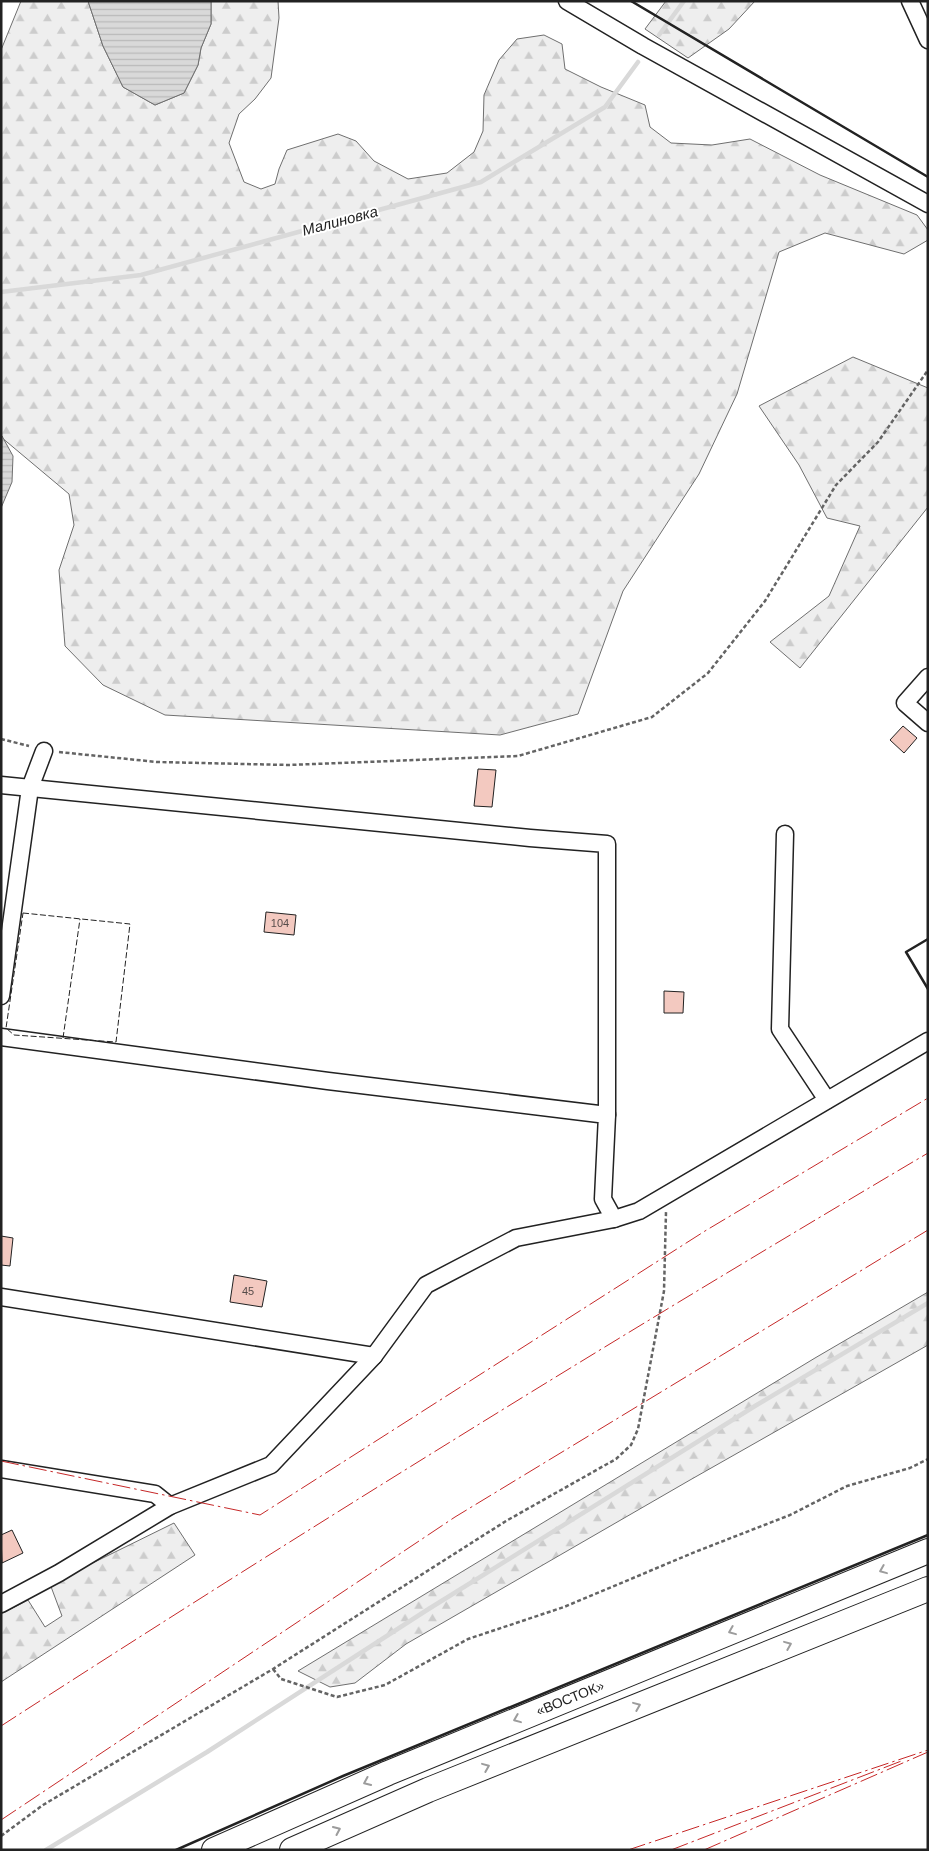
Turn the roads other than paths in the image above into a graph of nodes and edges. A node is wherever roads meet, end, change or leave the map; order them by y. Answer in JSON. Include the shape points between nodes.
{"nodes":[{"id":1,"x":567,"y":1,"type":"edge"},
{"id":2,"x":910,"y":1,"type":"edge"},
{"id":3,"x":928,"y":40,"type":"edge"},
{"id":4,"x":928,"y":204,"type":"edge"},
{"id":5,"x":928,"y":678,"type":"edge"},
{"id":6,"x":928,"y":724,"type":"edge"},
{"id":7,"x":44,"y":751,"type":"road end"},
{"id":8,"x":1,"y":785,"type":"edge"},
{"id":9,"x":30,"y":788,"type":"junction"},
{"id":10,"x":784,"y":834,"type":"dead end"},
{"id":11,"x":1,"y":996,"type":"edge"},
{"id":12,"x":1,"y":1038,"type":"edge"},
{"id":13,"x":928,"y":1041,"type":"edge"},
{"id":14,"x":827,"y":1100,"type":"junction"},
{"id":15,"x":607,"y":1115,"type":"junction"},
{"id":16,"x":614,"y":1219,"type":"junction"},
{"id":17,"x":1,"y":1297,"type":"edge"},
{"id":18,"x":374,"y":1356,"type":"junction"},
{"id":19,"x":1,"y":1469,"type":"edge"},
{"id":20,"x":170,"y":1506,"type":"junction"},
{"id":21,"x":928,"y":1551,"type":"edge"},
{"id":22,"x":928,"y":1589,"type":"edge"},
{"id":23,"x":1,"y":1604,"type":"edge"},
{"id":24,"x":214,"y":1850,"type":"edge"},
{"id":25,"x":292,"y":1850,"type":"edge"}],
"edges":[{"from":1,"to":4,"type":"street"},
{"from":2,"to":3,"type":"street"},
{"from":5,"to":6,"type":"street","via":[[905,703]]},
{"from":7,"to":9,"type":"street"},
{"from":8,"to":9,"type":"street"},
{"from":9,"to":11,"type":"street"},
{"from":9,"to":15,"type":"street","via":[[607,844]]},
{"from":10,"to":14,"type":"street","via":[[780,1029]]},
{"from":12,"to":15,"type":"street"},
{"from":13,"to":14,"type":"street"},
{"from":14,"to":16,"type":"street","via":[[639,1211]]},
{"from":15,"to":16,"type":"street","via":[[603,1199]]},
{"from":16,"to":18,"type":"street","via":[[516,1238],[426,1285]]},
{"from":17,"to":18,"type":"street"},
{"from":18,"to":20,"type":"street","via":[[271,1465]]},
{"from":19,"to":20,"type":"street","via":[[155,1494]]},
{"from":20,"to":23,"type":"street"},
{"from":21,"to":24,"type":"highway","name":"«ВОСТОК»","one_way":true,"via":[[388,1773]]},
{"from":25,"to":22,"type":"highway","one_way":true,"via":[[428,1790]]}]}
